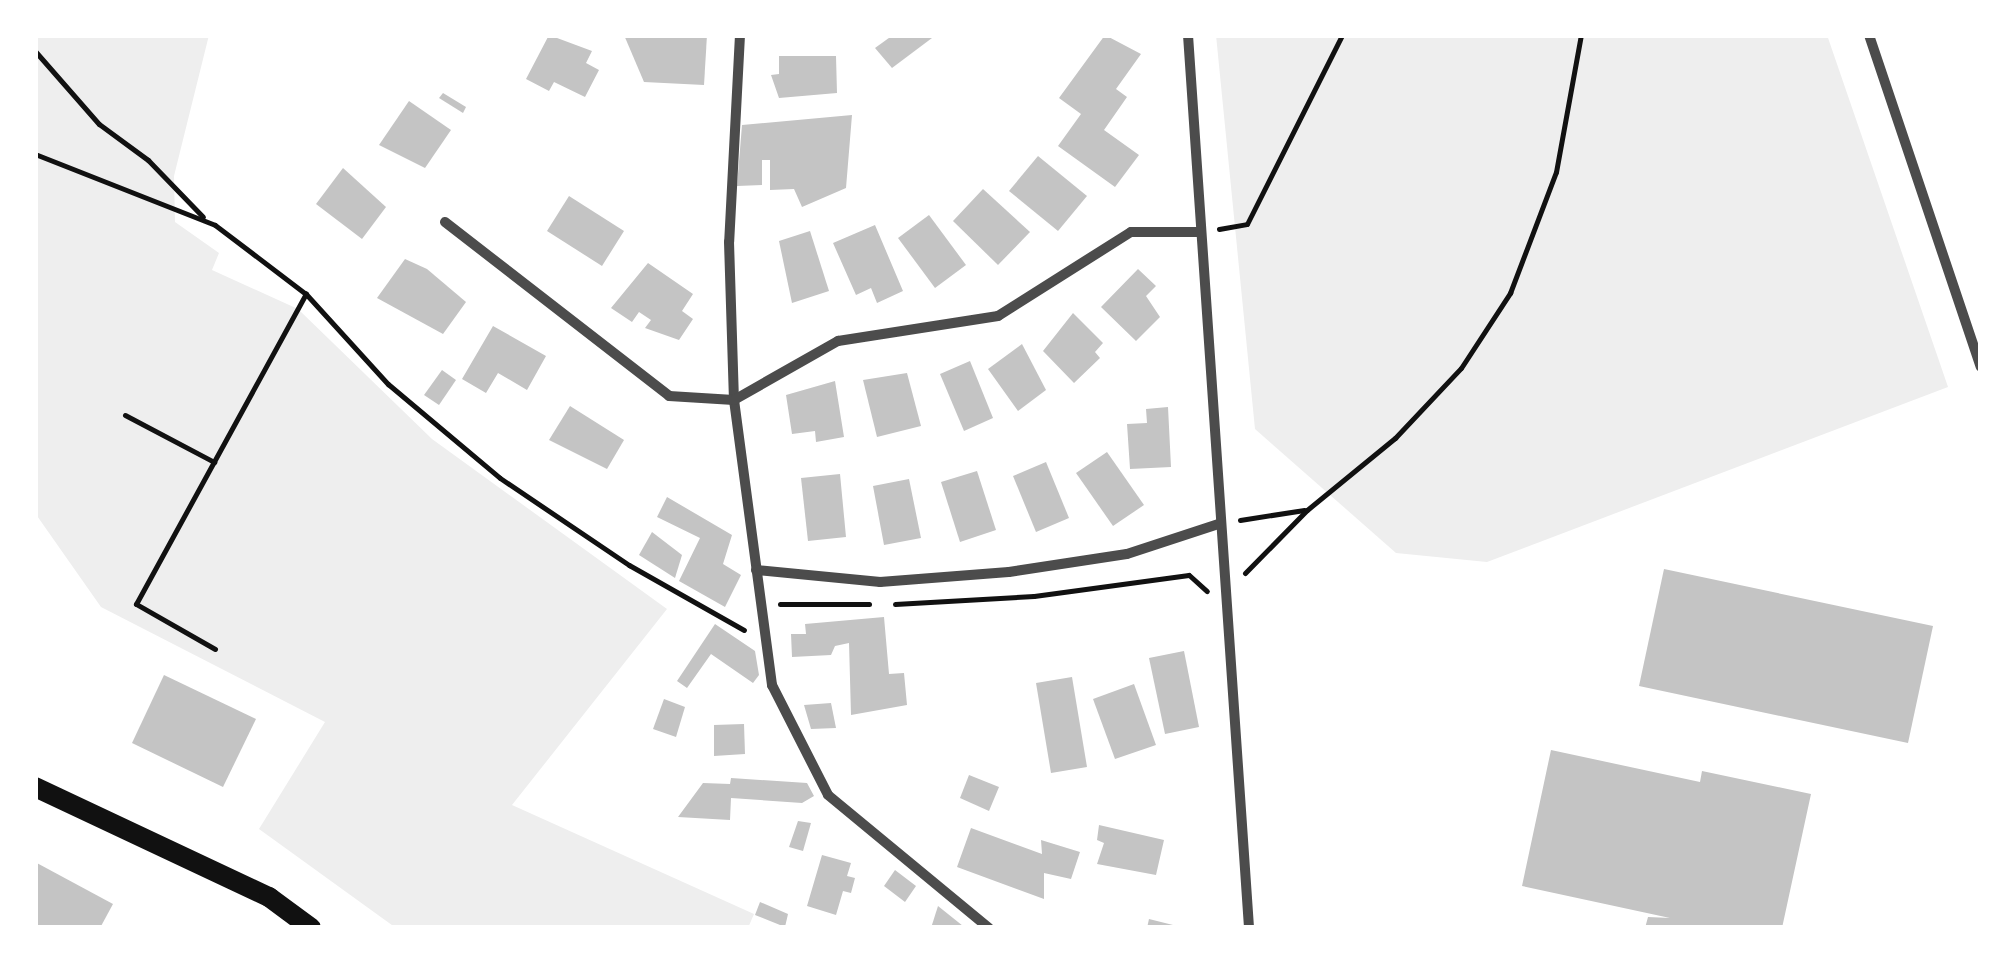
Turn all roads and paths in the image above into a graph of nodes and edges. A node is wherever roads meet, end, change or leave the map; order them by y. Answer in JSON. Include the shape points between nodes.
{"nodes":[{"id":1,"x":740,"y":35,"type":"edge"},
{"id":2,"x":1188,"y":35,"type":"edge"},
{"id":3,"x":1342,"y":35,"type":"edge"},
{"id":4,"x":1581,"y":35,"type":"edge"},
{"id":5,"x":1868,"y":35,"type":"edge"},
{"id":6,"x":35,"y":51,"type":"edge"},
{"id":7,"x":35,"y":154,"type":"edge"},
{"id":8,"x":206,"y":219,"type":"junction"},
{"id":9,"x":446,"y":222,"type":"dead end"},
{"id":10,"x":1201,"y":232,"type":"junction"},
{"id":11,"x":306,"y":294,"type":"junction"},
{"id":12,"x":1981,"y":367,"type":"edge"},
{"id":13,"x":734,"y":400,"type":"junction"},
{"id":14,"x":125,"y":414,"type":"dead end"},
{"id":15,"x":214,"y":462,"type":"junction"},
{"id":16,"x":1307,"y":510,"type":"junction"},
{"id":17,"x":1219,"y":524,"type":"junction"},
{"id":18,"x":756,"y":570,"type":"junction"},
{"id":19,"x":1224,"y":589,"type":"junction"},
{"id":20,"x":763,"y":621,"type":"junction"},
{"id":21,"x":215,"y":649,"type":"dead end"},
{"id":22,"x":35,"y":786,"type":"edge"},
{"id":23,"x":311,"y":928,"type":"edge"},
{"id":24,"x":989,"y":928,"type":"edge"},
{"id":25,"x":1249,"y":928,"type":"edge"}],
"edges":[{"from":1,"to":13,"type":"street","via":[[729,242]]},
{"from":2,"to":10,"type":"street"},
{"from":3,"to":10,"type":"path","via":[[1247,224]]},
{"from":4,"to":16,"type":"path","via":[[1556,172],[1510,293],[1448,382],[1395,438]]},
{"from":5,"to":12,"type":"street"},
{"from":6,"to":8,"type":"path","via":[[99,124],[148,160]]},
{"from":7,"to":8,"type":"path"},
{"from":8,"to":11,"type":"path"},
{"from":9,"to":13,"type":"street","via":[[669,396]]},
{"from":10,"to":13,"type":"street","via":[[1130,232],[998,316],[838,341]]},
{"from":10,"to":17,"type":"street"},
{"from":11,"to":15,"type":"path"},
{"from":11,"to":20,"type":"path","via":[[388,384],[500,478],[691,603],[751,634]]},
{"from":13,"to":18,"type":"street"},
{"from":14,"to":15,"type":"path"},
{"from":15,"to":21,"type":"path","via":[[136,604]]},
{"from":16,"to":17,"type":"path"},
{"from":16,"to":19,"type":"path","via":[[1254,568]]},
{"from":17,"to":18,"type":"street","via":[[1127,554],[1009,572],[880,582]]},
{"from":17,"to":19,"type":"street"},
{"from":18,"to":20,"type":"street"},
{"from":19,"to":25,"type":"street"},
{"from":20,"to":24,"type":"street","via":[[772,684],[828,795]]},
{"from":22,"to":23,"type":"main road","via":[[270,897]]}]}
